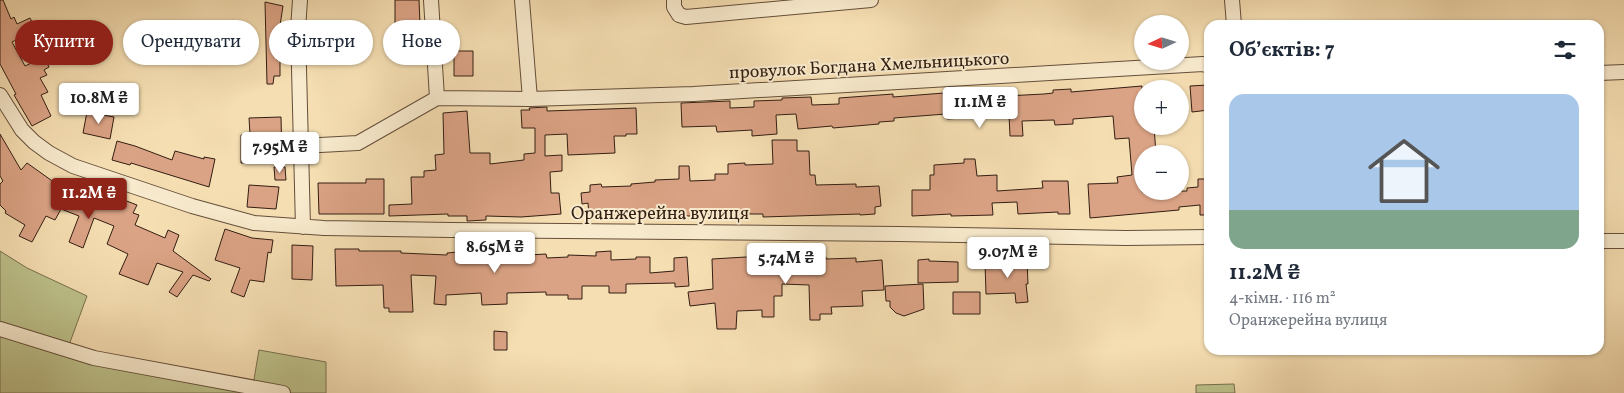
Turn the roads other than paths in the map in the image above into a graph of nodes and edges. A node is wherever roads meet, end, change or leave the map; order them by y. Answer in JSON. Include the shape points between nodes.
{"nodes":[{"id":1,"x":300,"y":0,"type":"edge"},
{"id":2,"x":430,"y":0,"type":"edge"},
{"id":3,"x":522,"y":0,"type":"edge"},
{"id":4,"x":674,"y":0,"type":"edge"},
{"id":5,"x":871,"y":0,"type":"edge"},
{"id":6,"x":1232,"y":0,"type":"edge"},
{"id":7,"x":1234,"y":20,"type":"edge"},
{"id":8,"x":1204,"y":64,"type":"edge"},
{"id":9,"x":1624,"y":72,"type":"edge"},
{"id":10,"x":1604,"y":73,"type":"edge"},
{"id":11,"x":0,"y":95,"type":"edge"},
{"id":12,"x":437,"y":98,"type":"junction"},
{"id":13,"x":530,"y":99,"type":"junction"},
{"id":14,"x":301,"y":146,"type":"junction"},
{"id":15,"x":303,"y":226,"type":"junction"},
{"id":16,"x":1204,"y":237,"type":"edge"},
{"id":17,"x":1624,"y":241,"type":"edge"},
{"id":18,"x":1604,"y":242,"type":"edge"},
{"id":19,"x":0,"y":329,"type":"edge"},
{"id":20,"x":283,"y":393,"type":"edge"}],
"edges":[{"from":1,"to":14,"type":"street"},
{"from":2,"to":12,"type":"street"},
{"from":3,"to":13,"type":"street"},
{"from":4,"to":5,"type":"street","via":[[679,15],[686,17]]},
{"from":6,"to":7,"type":"street"},
{"from":8,"to":13,"type":"street","name":"провулок Богдана Хмельницького","via":[[693,94]]},
{"from":9,"to":10,"type":"street"},
{"from":11,"to":15,"type":"street","name":"Оранжерейна вулиця","via":[[22,130],[34,142],[72,166],[224,215],[254,222]]},
{"from":12,"to":13,"type":"street","name":"провулок Богдана Хмельницького"},
{"from":12,"to":14,"type":"street","via":[[358,143]]},
{"from":14,"to":15,"type":"street"},
{"from":15,"to":16,"type":"street","name":"Оранжерейна вулиця"},
{"from":17,"to":18,"type":"street"},
{"from":19,"to":20,"type":"street","via":[[94,358]]}]}
